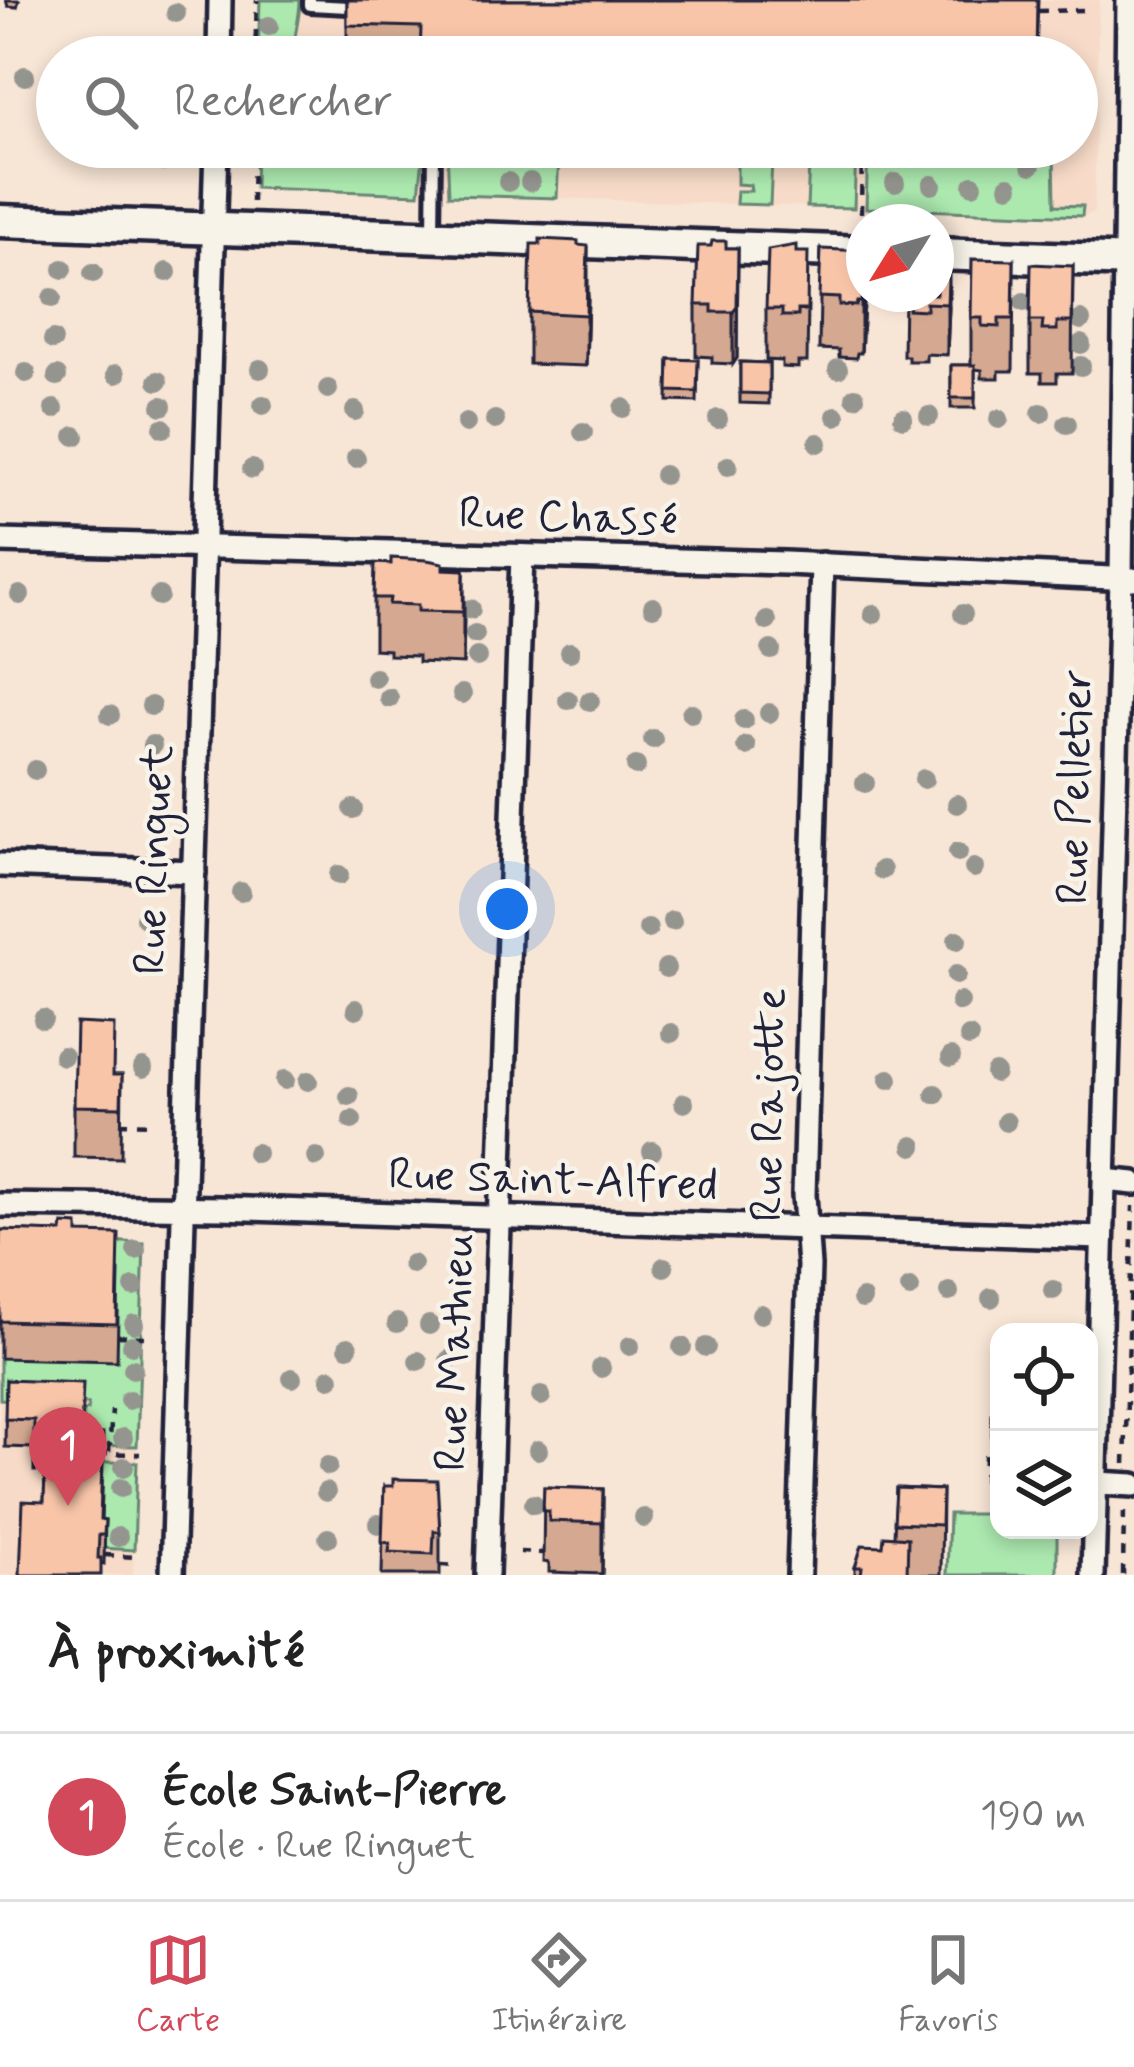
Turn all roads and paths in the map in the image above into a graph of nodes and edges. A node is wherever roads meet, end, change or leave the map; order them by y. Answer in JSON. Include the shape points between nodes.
{"nodes":[{"id":1,"x":220,"y":0,"type":"edge"},
{"id":2,"x":257,"y":0,"type":"edge"},
{"id":3,"x":310,"y":0,"type":"edge"},
{"id":4,"x":1128,"y":0,"type":"edge"},
{"id":5,"x":348,"y":8,"type":"edge"},
{"id":6,"x":1038,"y":10,"type":"edge"},
{"id":7,"x":1088,"y":10,"type":"dead end"},
{"id":8,"x":219,"y":36,"type":"edge"},
{"id":9,"x":256,"y":36,"type":"edge"},
{"id":10,"x":215,"y":168,"type":"edge"},
{"id":11,"x":253,"y":168,"type":"edge"},
{"id":12,"x":434,"y":168,"type":"edge"},
{"id":13,"x":862,"y":168,"type":"edge"},
{"id":14,"x":252,"y":191,"type":"dead end"},
{"id":15,"x":861,"y":204,"type":"edge"},
{"id":16,"x":0,"y":221,"type":"edge"},
{"id":17,"x":213,"y":229,"type":"junction"},
{"id":18,"x":434,"y":237,"type":"junction"},
{"id":19,"x":846,"y":251,"type":"edge"},
{"id":20,"x":954,"y":255,"type":"edge"},
{"id":21,"x":1130,"y":261,"type":"edge"},
{"id":22,"x":0,"y":541,"type":"edge"},
{"id":23,"x":204,"y":546,"type":"junction"},
{"id":24,"x":522,"y":556,"type":"junction"},
{"id":25,"x":822,"y":564,"type":"junction"},
{"id":26,"x":1127,"y":579,"type":"edge"},
{"id":27,"x":0,"y":865,"type":"edge"},
{"id":28,"x":194,"y":872,"type":"junction"},
{"id":29,"x":1123,"y":882,"type":"edge"},
{"id":30,"x":113,"y":1122,"type":"edge"},
{"id":31,"x":154,"y":1124,"type":"dead end"},
{"id":32,"x":1105,"y":1180,"type":"junction"},
{"id":33,"x":1134,"y":1183,"type":"edge"},
{"id":34,"x":0,"y":1205,"type":"edge"},
{"id":35,"x":183,"y":1209,"type":"junction"},
{"id":36,"x":501,"y":1216,"type":"junction"},
{"id":37,"x":1132,"y":1220,"type":"edge"},
{"id":38,"x":806,"y":1230,"type":"junction"},
{"id":39,"x":1102,"y":1238,"type":"junction"},
{"id":40,"x":117,"y":1336,"type":"edge"},
{"id":41,"x":144,"y":1336,"type":"dead end"},
{"id":42,"x":112,"y":1410,"type":"dead end"},
{"id":43,"x":1097,"y":1431,"type":"edge"},
{"id":44,"x":95,"y":1453,"type":"edge"},
{"id":45,"x":109,"y":1453,"type":"junction"},
{"id":46,"x":140,"y":1454,"type":"dead end"},
{"id":47,"x":985,"y":1455,"type":"dead end"},
{"id":48,"x":1126,"y":1456,"type":"dead end"},
{"id":49,"x":1098,"y":1483,"type":"edge"},
{"id":50,"x":1134,"y":1485,"type":"edge"},
{"id":51,"x":990,"y":1491,"type":"edge"},
{"id":52,"x":1124,"y":1517,"type":"dead end"},
{"id":53,"x":1094,"y":1539,"type":"edge"},
{"id":54,"x":520,"y":1552,"type":"dead end"},
{"id":55,"x":543,"y":1552,"type":"edge"},
{"id":56,"x":105,"y":1556,"type":"edge"},
{"id":57,"x":136,"y":1557,"type":"dead end"},
{"id":58,"x":441,"y":1565,"type":"edge"},
{"id":59,"x":458,"y":1566,"type":"dead end"},
{"id":60,"x":172,"y":1575,"type":"edge"},
{"id":61,"x":487,"y":1575,"type":"edge"},
{"id":62,"x":799,"y":1575,"type":"edge"},
{"id":63,"x":1093,"y":1575,"type":"edge"},
{"id":64,"x":1123,"y":1575,"type":"edge"}],
"edges":[{"from":1,"to":8,"type":"street"},
{"from":2,"to":9,"type":"path"},
{"from":3,"to":5,"type":"lane"},
{"from":4,"to":21,"type":"street","name":"Rue Pelletier"},
{"from":6,"to":7,"type":"path"},
{"from":10,"to":17,"type":"street","name":"Rue Ringuet"},
{"from":11,"to":14,"type":"path"},
{"from":12,"to":18,"type":"lane"},
{"from":13,"to":15,"type":"path"},
{"from":16,"to":17,"type":"street"},
{"from":17,"to":18,"type":"street"},
{"from":17,"to":23,"type":"street","name":"Rue Ringuet"},
{"from":18,"to":19,"type":"street"},
{"from":20,"to":21,"type":"street"},
{"from":21,"to":26,"type":"street","name":"Rue Pelletier"},
{"from":22,"to":23,"type":"street","name":"Rue Chassé"},
{"from":23,"to":24,"type":"street","name":"Rue Chassé"},
{"from":23,"to":28,"type":"street","name":"Rue Ringuet"},
{"from":24,"to":25,"type":"street","name":"Rue Chassé"},
{"from":24,"to":36,"type":"street","name":"Rue Mathieu"},
{"from":25,"to":26,"type":"street","name":"Rue Chassé"},
{"from":25,"to":38,"type":"street","name":"Rue Rajotte"},
{"from":26,"to":29,"type":"street","name":"Rue Pelletier"},
{"from":27,"to":28,"type":"street"},
{"from":28,"to":35,"type":"street","name":"Rue Ringuet"},
{"from":29,"to":32,"type":"street","name":"Rue Pelletier"},
{"from":30,"to":31,"type":"path"},
{"from":32,"to":33,"type":"street"},
{"from":32,"to":39,"type":"street","name":"Rue Pelletier"},
{"from":34,"to":35,"type":"street","name":"Rue Saint-Alfred"},
{"from":35,"to":36,"type":"street","name":"Rue Saint-Alfred"},
{"from":35,"to":60,"type":"street","name":"Rue Ringuet"},
{"from":36,"to":38,"type":"street","name":"Rue Saint-Alfred"},
{"from":36,"to":61,"type":"street","name":"Rue Mathieu"},
{"from":37,"to":48,"type":"path"},
{"from":38,"to":39,"type":"street","name":"Rue Saint-Alfred"},
{"from":38,"to":62,"type":"street","name":"Rue Rajotte"},
{"from":39,"to":43,"type":"street","name":"Rue Pelletier"},
{"from":40,"to":41,"type":"path"},
{"from":42,"to":45,"type":"path"},
{"from":44,"to":45,"type":"path"},
{"from":45,"to":46,"type":"path"},
{"from":47,"to":51,"type":"path"},
{"from":49,"to":50,"type":"street"},
{"from":52,"to":64,"type":"path"},
{"from":53,"to":63,"type":"street","name":"Rue Pelletier"},
{"from":54,"to":55,"type":"path"},
{"from":56,"to":57,"type":"path"},
{"from":58,"to":59,"type":"path"}]}
